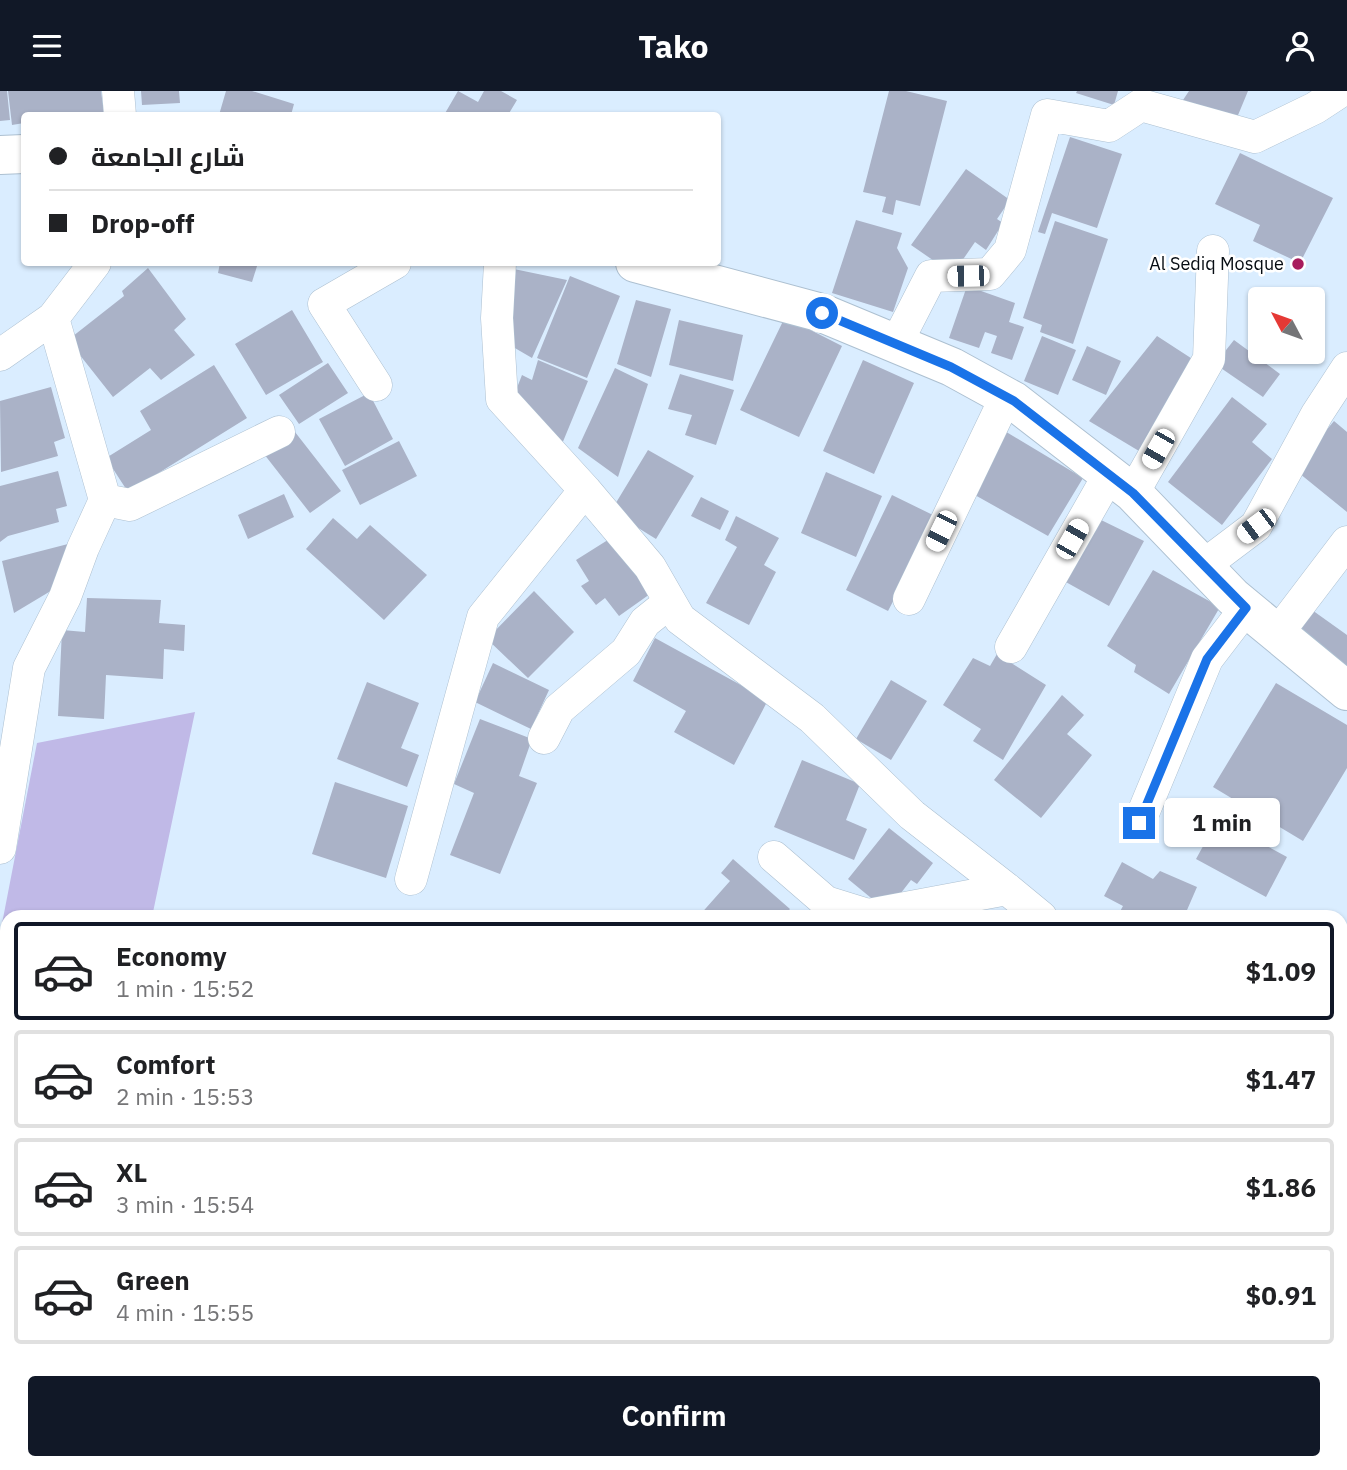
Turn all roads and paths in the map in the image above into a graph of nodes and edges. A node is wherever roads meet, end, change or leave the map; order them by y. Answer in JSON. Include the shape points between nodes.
{"nodes":[{"id":1,"x":118,"y":91,"type":"edge"},
{"id":2,"x":1340,"y":91,"type":"edge"},
{"id":3,"x":120,"y":112,"type":"edge"},
{"id":4,"x":21,"y":154,"type":"edge"},
{"id":5,"x":0,"y":155,"type":"edge"},
{"id":6,"x":1213,"y":251,"type":"dead end"},
{"id":7,"x":93,"y":266,"type":"edge"},
{"id":8,"x":391,"y":266,"type":"edge"},
{"id":9,"x":500,"y":266,"type":"edge"},
{"id":10,"x":646,"y":266,"type":"edge"},
{"id":11,"x":53,"y":318,"type":"junction"},
{"id":12,"x":896,"y":344,"type":"junction"},
{"id":13,"x":0,"y":355,"type":"edge"},
{"id":14,"x":1347,"y":368,"type":"edge"},
{"id":15,"x":376,"y":385,"type":"dead end"},
{"id":16,"x":1006,"y":397,"type":"junction"},
{"id":17,"x":279,"y":432,"type":"dead end"},
{"id":18,"x":1121,"y":484,"type":"junction"},
{"id":19,"x":584,"y":489,"type":"junction"},
{"id":20,"x":105,"y":500,"type":"junction"},
{"id":21,"x":1347,"y":543,"type":"edge"},
{"id":22,"x":1203,"y":566,"type":"junction"},
{"id":23,"x":909,"y":599,"type":"dead end"},
{"id":24,"x":670,"y":602,"type":"junction"},
{"id":25,"x":1246,"y":608,"type":"junction"},
{"id":26,"x":1277,"y":634,"type":"junction"},
{"id":27,"x":1010,"y":647,"type":"dead end"},
{"id":28,"x":1347,"y":691,"type":"edge"},
{"id":29,"x":544,"y":738,"type":"dead end"},
{"id":30,"x":1139,"y":823,"type":"dead end"},
{"id":31,"x":0,"y":848,"type":"edge"},
{"id":32,"x":774,"y":857,"type":"dead end"},
{"id":33,"x":411,"y":879,"type":"dead end"},
{"id":34,"x":1007,"y":888,"type":"junction"},
{"id":35,"x":852,"y":910,"type":"edge"},
{"id":36,"x":894,"y":910,"type":"edge"},
{"id":37,"x":1033,"y":910,"type":"edge"}],
"edges":[{"from":1,"to":3,"type":"street"},
{"from":2,"to":12,"type":"street","via":[[1255,137],[1141,105],[1109,126],[1047,115],[1010,250],[990,274],[931,276]]},
{"from":4,"to":5,"type":"main road"},
{"from":6,"to":18,"type":"street","via":[[1209,359]]},
{"from":7,"to":11,"type":"street"},
{"from":8,"to":15,"type":"street","via":[[324,304]]},
{"from":9,"to":19,"type":"street","via":[[497,318],[502,399]]},
{"from":10,"to":12,"type":"main road","via":[[822,313]]},
{"from":11,"to":13,"type":"street"},
{"from":11,"to":20,"type":"street"},
{"from":12,"to":16,"type":"main road"},
{"from":14,"to":22,"type":"street","via":[[1256,526]]},
{"from":16,"to":18,"type":"main road"},
{"from":16,"to":23,"type":"street"},
{"from":17,"to":20,"type":"street","via":[[130,505]]},
{"from":18,"to":22,"type":"main road"},
{"from":18,"to":27,"type":"street"},
{"from":19,"to":24,"type":"street","via":[[650,567]]},
{"from":19,"to":33,"type":"street","via":[[483,617]]},
{"from":20,"to":31,"type":"street","via":[[65,597],[29,668]]},
{"from":21,"to":26,"type":"street"},
{"from":22,"to":25,"type":"main road"},
{"from":24,"to":29,"type":"street","via":[[645,622],[626,652],[559,709]]},
{"from":24,"to":34,"type":"street","via":[[680,619],[812,718],[912,815]]},
{"from":25,"to":26,"type":"main road"},
{"from":25,"to":30,"type":"street","via":[[1207,659]]},
{"from":26,"to":28,"type":"main road"},
{"from":32,"to":35,"type":"street","via":[[826,902]]},
{"from":34,"to":36,"type":"street"},
{"from":34,"to":37,"type":"street"}]}
